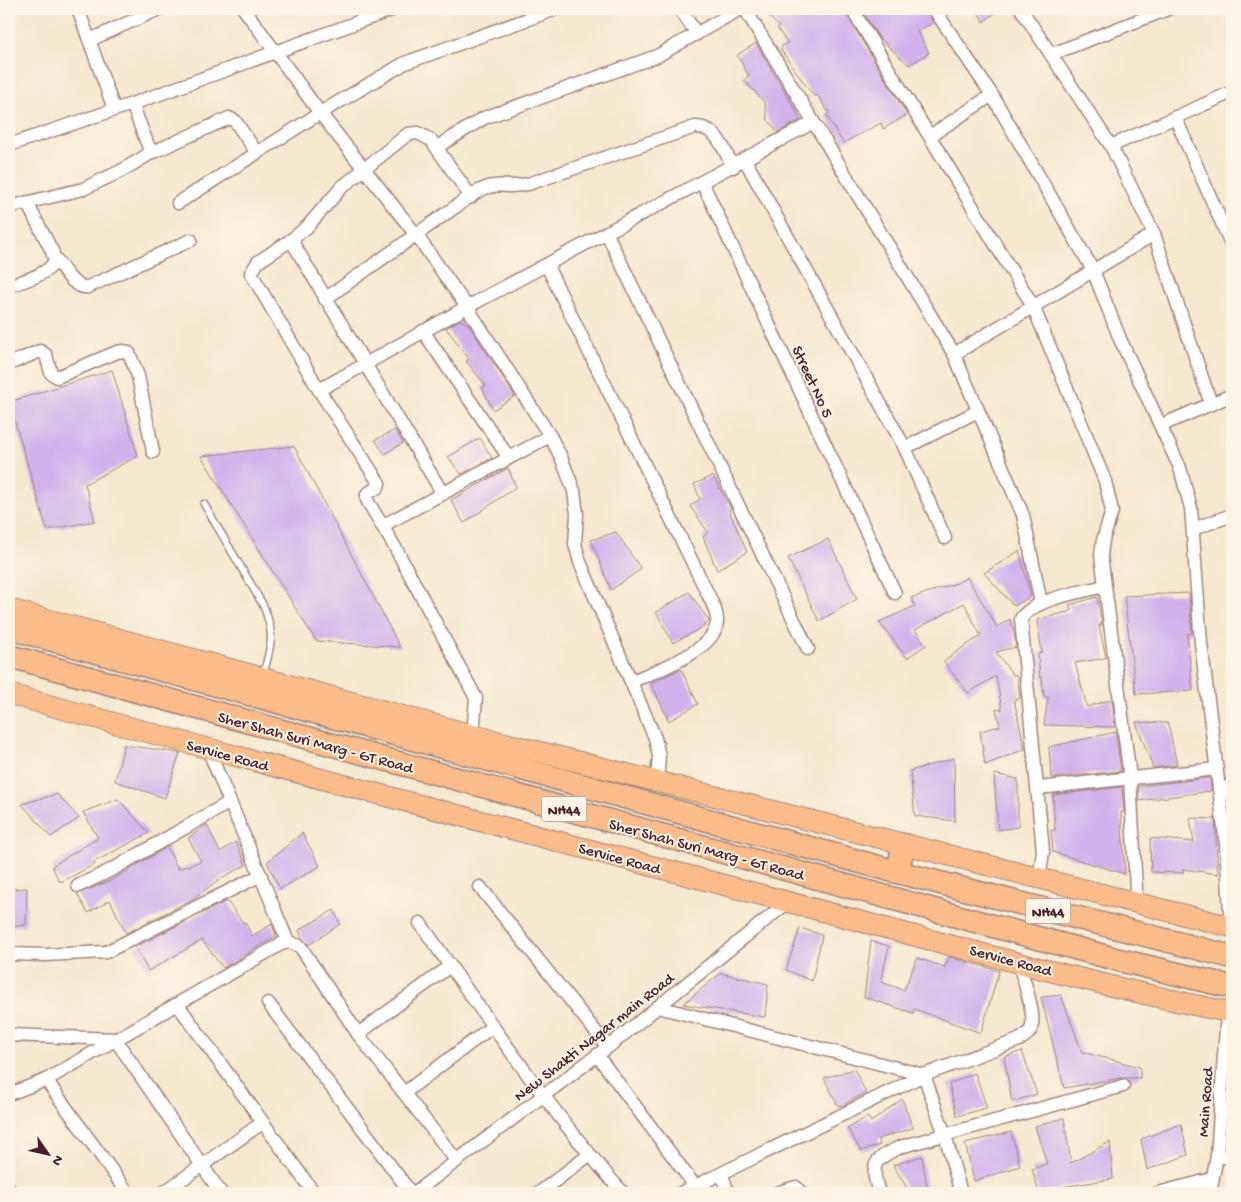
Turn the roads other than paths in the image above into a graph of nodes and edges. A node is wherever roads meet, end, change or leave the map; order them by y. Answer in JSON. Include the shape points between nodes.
{"nodes":[{"id":1,"x":78,"y":9,"type":"edge"},
{"id":2,"x":159,"y":9,"type":"edge"},
{"id":3,"x":244,"y":9,"type":"edge"},
{"id":4,"x":394,"y":9,"type":"edge"},
{"id":5,"x":556,"y":9,"type":"edge"},
{"id":6,"x":680,"y":9,"type":"edge"},
{"id":7,"x":740,"y":9,"type":"edge"},
{"id":8,"x":745,"y":9,"type":"edge"},
{"id":9,"x":852,"y":9,"type":"edge"},
{"id":10,"x":934,"y":9,"type":"edge"},
{"id":11,"x":1021,"y":9,"type":"edge"},
{"id":12,"x":1168,"y":9,"type":"edge"},
{"id":13,"x":371,"y":13,"type":"edge"},
{"id":14,"x":697,"y":34,"type":"junction"},
{"id":15,"x":90,"y":40,"type":"junction"},
{"id":16,"x":275,"y":53,"type":"junction"},
{"id":17,"x":1052,"y":54,"type":"junction"},
{"id":18,"x":1232,"y":92,"type":"edge"},
{"id":19,"x":992,"y":95,"type":"junction"},
{"id":20,"x":132,"y":104,"type":"junction"},
{"id":21,"x":114,"y":109,"type":"junction"},
{"id":22,"x":320,"y":113,"type":"junction"},
{"id":23,"x":1175,"y":117,"type":"junction"},
{"id":24,"x":812,"y":123,"type":"junction"},
{"id":25,"x":930,"y":136,"type":"junction"},
{"id":26,"x":9,"y":145,"type":"edge"},
{"id":27,"x":1111,"y":146,"type":"junction"},
{"id":28,"x":437,"y":147,"type":"junction"},
{"id":29,"x":257,"y":152,"type":"junction"},
{"id":30,"x":151,"y":154,"type":"junction"},
{"id":31,"x":745,"y":160,"type":"junction"},
{"id":32,"x":733,"y":167,"type":"junction"},
{"id":33,"x":365,"y":169,"type":"junction"},
{"id":34,"x":702,"y":182,"type":"junction"},
{"id":35,"x":471,"y":197,"type":"junction"},
{"id":36,"x":178,"y":202,"type":"dead end"},
{"id":37,"x":27,"y":203,"type":"junction"},
{"id":38,"x":9,"y":207,"type":"edge"},
{"id":39,"x":607,"y":234,"type":"junction"},
{"id":40,"x":1154,"y":234,"type":"junction"},
{"id":41,"x":417,"y":236,"type":"junction"},
{"id":42,"x":191,"y":240,"type":"dead end"},
{"id":43,"x":291,"y":240,"type":"junction"},
{"id":44,"x":1232,"y":246,"type":"edge"},
{"id":45,"x":55,"y":258,"type":"junction"},
{"id":46,"x":547,"y":266,"type":"junction"},
{"id":47,"x":1093,"y":270,"type":"junction"},
{"id":48,"x":9,"y":286,"type":"edge"},
{"id":49,"x":325,"y":299,"type":"junction"},
{"id":50,"x":1033,"y":306,"type":"junction"},
{"id":51,"x":467,"y":307,"type":"junction"},
{"id":52,"x":423,"y":331,"type":"junction"},
{"id":53,"x":954,"y":354,"type":"junction"},
{"id":54,"x":9,"y":364,"type":"edge"},
{"id":55,"x":365,"y":364,"type":"junction"},
{"id":56,"x":318,"y":390,"type":"junction"},
{"id":57,"x":1232,"y":395,"type":"edge"},
{"id":58,"x":1210,"y":404,"type":"junction"},
{"id":59,"x":978,"y":411,"type":"junction"},
{"id":60,"x":1162,"y":425,"type":"junction"},
{"id":61,"x":550,"y":436,"type":"junction"},
{"id":62,"x":905,"y":448,"type":"junction"},
{"id":63,"x":153,"y":452,"type":"dead end"},
{"id":64,"x":510,"y":458,"type":"junction"},
{"id":65,"x":443,"y":494,"type":"junction"},
{"id":66,"x":204,"y":504,"type":"dead end"},
{"id":67,"x":1232,"y":515,"type":"edge"},
{"id":68,"x":382,"y":526,"type":"junction"},
{"id":69,"x":1192,"y":529,"type":"junction"},
{"id":70,"x":945,"y":538,"type":"dead end"},
{"id":71,"x":1104,"y":586,"type":"junction"},
{"id":72,"x":895,"y":593,"type":"dead end"},
{"id":73,"x":1041,"y":604,"type":"junction"},
{"id":74,"x":9,"y":609,"type":"edge"},
{"id":75,"x":9,"y":628,"type":"edge"},
{"id":76,"x":808,"y":649,"type":"dead end"},
{"id":77,"x":9,"y":656,"type":"edge"},
{"id":78,"x":262,"y":678,"type":"junction"},
{"id":79,"x":632,"y":681,"type":"junction"},
{"id":80,"x":9,"y":694,"type":"edge"},
{"id":81,"x":473,"y":735,"type":"junction"},
{"id":82,"x":208,"y":749,"type":"junction"},
{"id":83,"x":1217,"y":769,"type":"junction"},
{"id":84,"x":1130,"y":777,"type":"junction"},
{"id":85,"x":657,"y":782,"type":"junction"},
{"id":86,"x":1232,"y":782,"type":"edge"},
{"id":87,"x":1038,"y":788,"type":"junction"},
{"id":88,"x":1221,"y":797,"type":"junction"},
{"id":89,"x":230,"y":802,"type":"junction"},
{"id":90,"x":904,"y":845,"type":"junction"},
{"id":91,"x":1229,"y":845,"type":"edge"},
{"id":92,"x":897,"y":872,"type":"junction"},
{"id":93,"x":261,"y":875,"type":"junction"},
{"id":94,"x":1039,"y":880,"type":"junction"},
{"id":95,"x":78,"y":886,"type":"dead end"},
{"id":96,"x":480,"y":887,"type":"dead end"},
{"id":97,"x":788,"y":902,"type":"junction"},
{"id":98,"x":1133,"y":904,"type":"junction"},
{"id":99,"x":420,"y":923,"type":"dead end"},
{"id":100,"x":1231,"y":927,"type":"edge"},
{"id":101,"x":288,"y":942,"type":"junction"},
{"id":102,"x":9,"y":954,"type":"edge"},
{"id":103,"x":1232,"y":957,"type":"edge"},
{"id":104,"x":1018,"y":961,"type":"junction"},
{"id":105,"x":450,"y":966,"type":"junction"},
{"id":106,"x":1232,"y":987,"type":"edge"},
{"id":107,"x":268,"y":1003,"type":"dead end"},
{"id":108,"x":178,"y":1005,"type":"junction"},
{"id":109,"x":658,"y":1007,"type":"junction"},
{"id":110,"x":1230,"y":1012,"type":"edge"},
{"id":111,"x":493,"y":1026,"type":"junction"},
{"id":112,"x":358,"y":1034,"type":"junction"},
{"id":113,"x":9,"y":1035,"type":"edge"},
{"id":114,"x":115,"y":1039,"type":"junction"},
{"id":115,"x":608,"y":1047,"type":"junction"},
{"id":116,"x":597,"y":1055,"type":"junction"},
{"id":117,"x":924,"y":1075,"type":"junction"},
{"id":118,"x":46,"y":1080,"type":"junction"},
{"id":119,"x":1122,"y":1086,"type":"dead end"},
{"id":120,"x":404,"y":1093,"type":"junction"},
{"id":121,"x":9,"y":1094,"type":"edge"},
{"id":122,"x":543,"y":1096,"type":"junction"},
{"id":123,"x":262,"y":1123,"type":"junction"},
{"id":124,"x":945,"y":1135,"type":"junction"},
{"id":125,"x":589,"y":1155,"type":"junction"},
{"id":126,"x":1216,"y":1156,"type":"junction"},
{"id":127,"x":1232,"y":1158,"type":"edge"},
{"id":128,"x":456,"y":1160,"type":"junction"},
{"id":129,"x":200,"y":1165,"type":"junction"},
{"id":130,"x":722,"y":1175,"type":"junction"},
{"id":131,"x":1212,"y":1179,"type":"junction"},
{"id":132,"x":695,"y":1186,"type":"junction"},
{"id":133,"x":9,"y":1189,"type":"edge"},
{"id":134,"x":12,"y":1193,"type":"edge"},
{"id":135,"x":128,"y":1193,"type":"edge"},
{"id":136,"x":163,"y":1193,"type":"edge"},
{"id":137,"x":221,"y":1193,"type":"edge"},
{"id":138,"x":314,"y":1193,"type":"edge"},
{"id":139,"x":412,"y":1193,"type":"edge"},
{"id":140,"x":540,"y":1193,"type":"edge"},
{"id":141,"x":623,"y":1193,"type":"edge"},
{"id":142,"x":681,"y":1193,"type":"edge"},
{"id":143,"x":728,"y":1193,"type":"edge"},
{"id":144,"x":777,"y":1193,"type":"edge"},
{"id":145,"x":801,"y":1193,"type":"edge"},
{"id":146,"x":879,"y":1193,"type":"edge"},
{"id":147,"x":961,"y":1193,"type":"edge"},
{"id":148,"x":1158,"y":1193,"type":"edge"},
{"id":149,"x":1210,"y":1193,"type":"edge"}],
"edges":[{"from":1,"to":15,"type":"street"},
{"from":2,"to":15,"type":"street"},
{"from":3,"to":16,"type":"street"},
{"from":4,"to":13,"type":"street"},
{"from":5,"to":22,"type":"street","via":[[405,63]]},
{"from":6,"to":14,"type":"street"},
{"from":7,"to":14,"type":"street"},
{"from":8,"to":24,"type":"street"},
{"from":9,"to":25,"type":"street"},
{"from":10,"to":19,"type":"street"},
{"from":11,"to":17,"type":"street"},
{"from":12,"to":17,"type":"street"},
{"from":13,"to":16,"type":"street"},
{"from":14,"to":28,"type":"street","via":[[657,56],[484,118]]},
{"from":15,"to":21,"type":"street"},
{"from":16,"to":20,"type":"street"},
{"from":16,"to":22,"type":"street"},
{"from":17,"to":27,"type":"street"},
{"from":18,"to":23,"type":"street"},
{"from":19,"to":25,"type":"street"},
{"from":19,"to":47,"type":"street"},
{"from":20,"to":21,"type":"street"},
{"from":20,"to":30,"type":"street"},
{"from":21,"to":26,"type":"street"},
{"from":22,"to":29,"type":"street"},
{"from":22,"to":33,"type":"street"},
{"from":23,"to":27,"type":"street"},
{"from":23,"to":44,"type":"street"},
{"from":24,"to":31,"type":"street"},
{"from":24,"to":53,"type":"street"},
{"from":25,"to":50,"type":"street"},
{"from":27,"to":40,"type":"street"},
{"from":28,"to":33,"type":"street","via":[[424,135],[408,134]]},
{"from":28,"to":35,"type":"street"},
{"from":29,"to":30,"type":"street","via":[[235,121],[229,118]]},
{"from":29,"to":36,"type":"street"},
{"from":30,"to":37,"type":"street","via":[[83,189]]},
{"from":31,"to":32,"type":"street"},
{"from":31,"to":62,"type":"street"},
{"from":32,"to":34,"type":"street"},
{"from":32,"to":35,"type":"street","via":[[714,134],[695,127],[528,184],[513,188],[495,184]]},
{"from":33,"to":41,"type":"street"},
{"from":33,"to":43,"type":"street","via":[[342,187]]},
{"from":34,"to":39,"type":"street"},
{"from":34,"to":72,"type":"street","name":"Street No 5"},
{"from":35,"to":41,"type":"street"},
{"from":37,"to":38,"type":"street"},
{"from":37,"to":45,"type":"street"},
{"from":39,"to":46,"type":"street"},
{"from":39,"to":76,"type":"street"},
{"from":40,"to":47,"type":"street"},
{"from":40,"to":58,"type":"street"},
{"from":41,"to":49,"type":"street"},
{"from":41,"to":51,"type":"street"},
{"from":42,"to":45,"type":"street","via":[[88,287],[75,284]]},
{"from":43,"to":49,"type":"street"},
{"from":43,"to":56,"type":"street","via":[[258,262],[251,273]]},
{"from":45,"to":48,"type":"street","via":[[53,265]]},
{"from":46,"to":51,"type":"street"},
{"from":46,"to":79,"type":"street","via":[[718,620],[716,632],[703,646]]},
{"from":47,"to":50,"type":"street"},
{"from":47,"to":60,"type":"street","via":[[1120,339]]},
{"from":49,"to":55,"type":"street"},
{"from":50,"to":53,"type":"street"},
{"from":50,"to":71,"type":"street","via":[[1110,499],[1112,511],[1101,555]]},
{"from":51,"to":52,"type":"street"},
{"from":51,"to":61,"type":"street"},
{"from":52,"to":55,"type":"street"},
{"from":52,"to":64,"type":"street"},
{"from":53,"to":59,"type":"street"},
{"from":54,"to":63,"type":"street","via":[[40,351],[46,355],[51,373],[57,377],[117,352],[129,353],[138,376]]},
{"from":55,"to":56,"type":"street"},
{"from":55,"to":65,"type":"street"},
{"from":56,"to":68,"type":"street","via":[[379,483],[366,498]]},
{"from":57,"to":58,"type":"street"},
{"from":58,"to":60,"type":"street"},
{"from":59,"to":62,"type":"street"},
{"from":59,"to":73,"type":"street","via":[[1023,515]]},
{"from":60,"to":69,"type":"street","via":[[1188,494]]},
{"from":61,"to":64,"type":"street"},
{"from":61,"to":79,"type":"street","via":[[577,503],[575,544],[580,562]]},
{"from":62,"to":70,"type":"street"},
{"from":64,"to":65,"type":"street"},
{"from":65,"to":68,"type":"street"},
{"from":66,"to":78,"type":"lane","via":[[270,622],[272,635]]},
{"from":67,"to":69,"type":"street"},
{"from":68,"to":81,"type":"street","via":[[476,698]]},
{"from":69,"to":83,"type":"street","via":[[1201,643]]},
{"from":71,"to":73,"type":"street"},
{"from":71,"to":84,"type":"street"},
{"from":73,"to":87,"type":"street","via":[[1027,610],[1020,626]]},
{"from":74,"to":78,"type":"main road"},
{"from":75,"to":92,"type":"highway","name":"Sher Shah Suri Marg - GT Road","number":"NH44"},
{"from":77,"to":106,"type":"highway","name":"Sher Shah Suri Marg - GT Road","number":"NH44","via":[[1119,960]]},
{"from":78,"to":81,"type":"main road"},
{"from":79,"to":85,"type":"street","via":[[655,738],[660,767]]},
{"from":80,"to":82,"type":"main road","name":"Service Road"},
{"from":81,"to":85,"type":"main road"},
{"from":82,"to":89,"type":"street"},
{"from":82,"to":97,"type":"main road","name":"Service Road"},
{"from":83,"to":84,"type":"street"},
{"from":83,"to":88,"type":"street"},
{"from":84,"to":87,"type":"street"},
{"from":84,"to":98,"type":"street","via":[[1136,890]]},
{"from":85,"to":90,"type":"main road"},
{"from":86,"to":88,"type":"street"},
{"from":87,"to":94,"type":"street","via":[[1043,851]]},
{"from":88,"to":91,"type":"street"},
{"from":89,"to":93,"type":"street"},
{"from":89,"to":95,"type":"street"},
{"from":90,"to":92,"type":"highway"},
{"from":90,"to":94,"type":"main road"},
{"from":91,"to":100,"type":"street"},
{"from":92,"to":103,"type":"highway","number":"NH44"},
{"from":93,"to":101,"type":"street"},
{"from":93,"to":102,"type":"street","via":[[106,952]]},
{"from":94,"to":98,"type":"main road"},
{"from":96,"to":115,"type":"street"},
{"from":97,"to":104,"type":"main road","name":"Service Road"},
{"from":97,"to":109,"type":"street","name":"New Shakti Nagar main Road"},
{"from":98,"to":100,"type":"main road"},
{"from":99,"to":105,"type":"street"},
{"from":101,"to":108,"type":"street"},
{"from":101,"to":112,"type":"street","via":[[300,946]]},
{"from":104,"to":110,"type":"main road","name":"Service Road"},
{"from":104,"to":117,"type":"street","via":[[1032,1017],[1032,1028],[1027,1035]]},
{"from":105,"to":111,"type":"street"},
{"from":105,"to":112,"type":"street"},
{"from":107,"to":139,"type":"street"},
{"from":108,"to":114,"type":"street"},
{"from":108,"to":123,"type":"street"},
{"from":109,"to":115,"type":"street","name":"New Shakti Nagar main Road"},
{"from":109,"to":117,"type":"street"},
{"from":110,"to":126,"type":"street","name":"Main Road"},
{"from":111,"to":120,"type":"street"},
{"from":111,"to":122,"type":"street"},
{"from":112,"to":120,"type":"street"},
{"from":113,"to":114,"type":"street"},
{"from":114,"to":118,"type":"street"},
{"from":114,"to":129,"type":"street"},
{"from":115,"to":116,"type":"street","name":"New Shakti Nagar main Road"},
{"from":116,"to":122,"type":"street","name":"New Shakti Nagar main Road"},
{"from":116,"to":132,"type":"street"},
{"from":117,"to":124,"type":"street"},
{"from":117,"to":130,"type":"street"},
{"from":118,"to":121,"type":"street"},
{"from":118,"to":135,"type":"street"},
{"from":119,"to":124,"type":"street"},
{"from":120,"to":128,"type":"street"},
{"from":122,"to":125,"type":"street"},
{"from":122,"to":128,"type":"street","name":"New Shakti Nagar main Road"},
{"from":123,"to":129,"type":"street"},
{"from":123,"to":138,"type":"street"},
{"from":124,"to":146,"type":"street","via":[[900,1147],[882,1156],[875,1164],[873,1174]]},
{"from":124,"to":147,"type":"street"},
{"from":125,"to":140,"type":"street"},
{"from":125,"to":141,"type":"street"},
{"from":126,"to":127,"type":"street"},
{"from":126,"to":131,"type":"street","name":"Main Road"},
{"from":128,"to":139,"type":"street","name":"New Shakti Nagar main Road"},
{"from":129,"to":136,"type":"street"},
{"from":129,"to":137,"type":"street"},
{"from":130,"to":132,"type":"street"},
{"from":130,"to":143,"type":"street"},
{"from":131,"to":148,"type":"street"},
{"from":131,"to":149,"type":"street","name":"Main Road"},
{"from":132,"to":142,"type":"street"},
{"from":133,"to":134,"type":"street"},
{"from":144,"to":145,"type":"street","via":[[796,1187]]}]}
